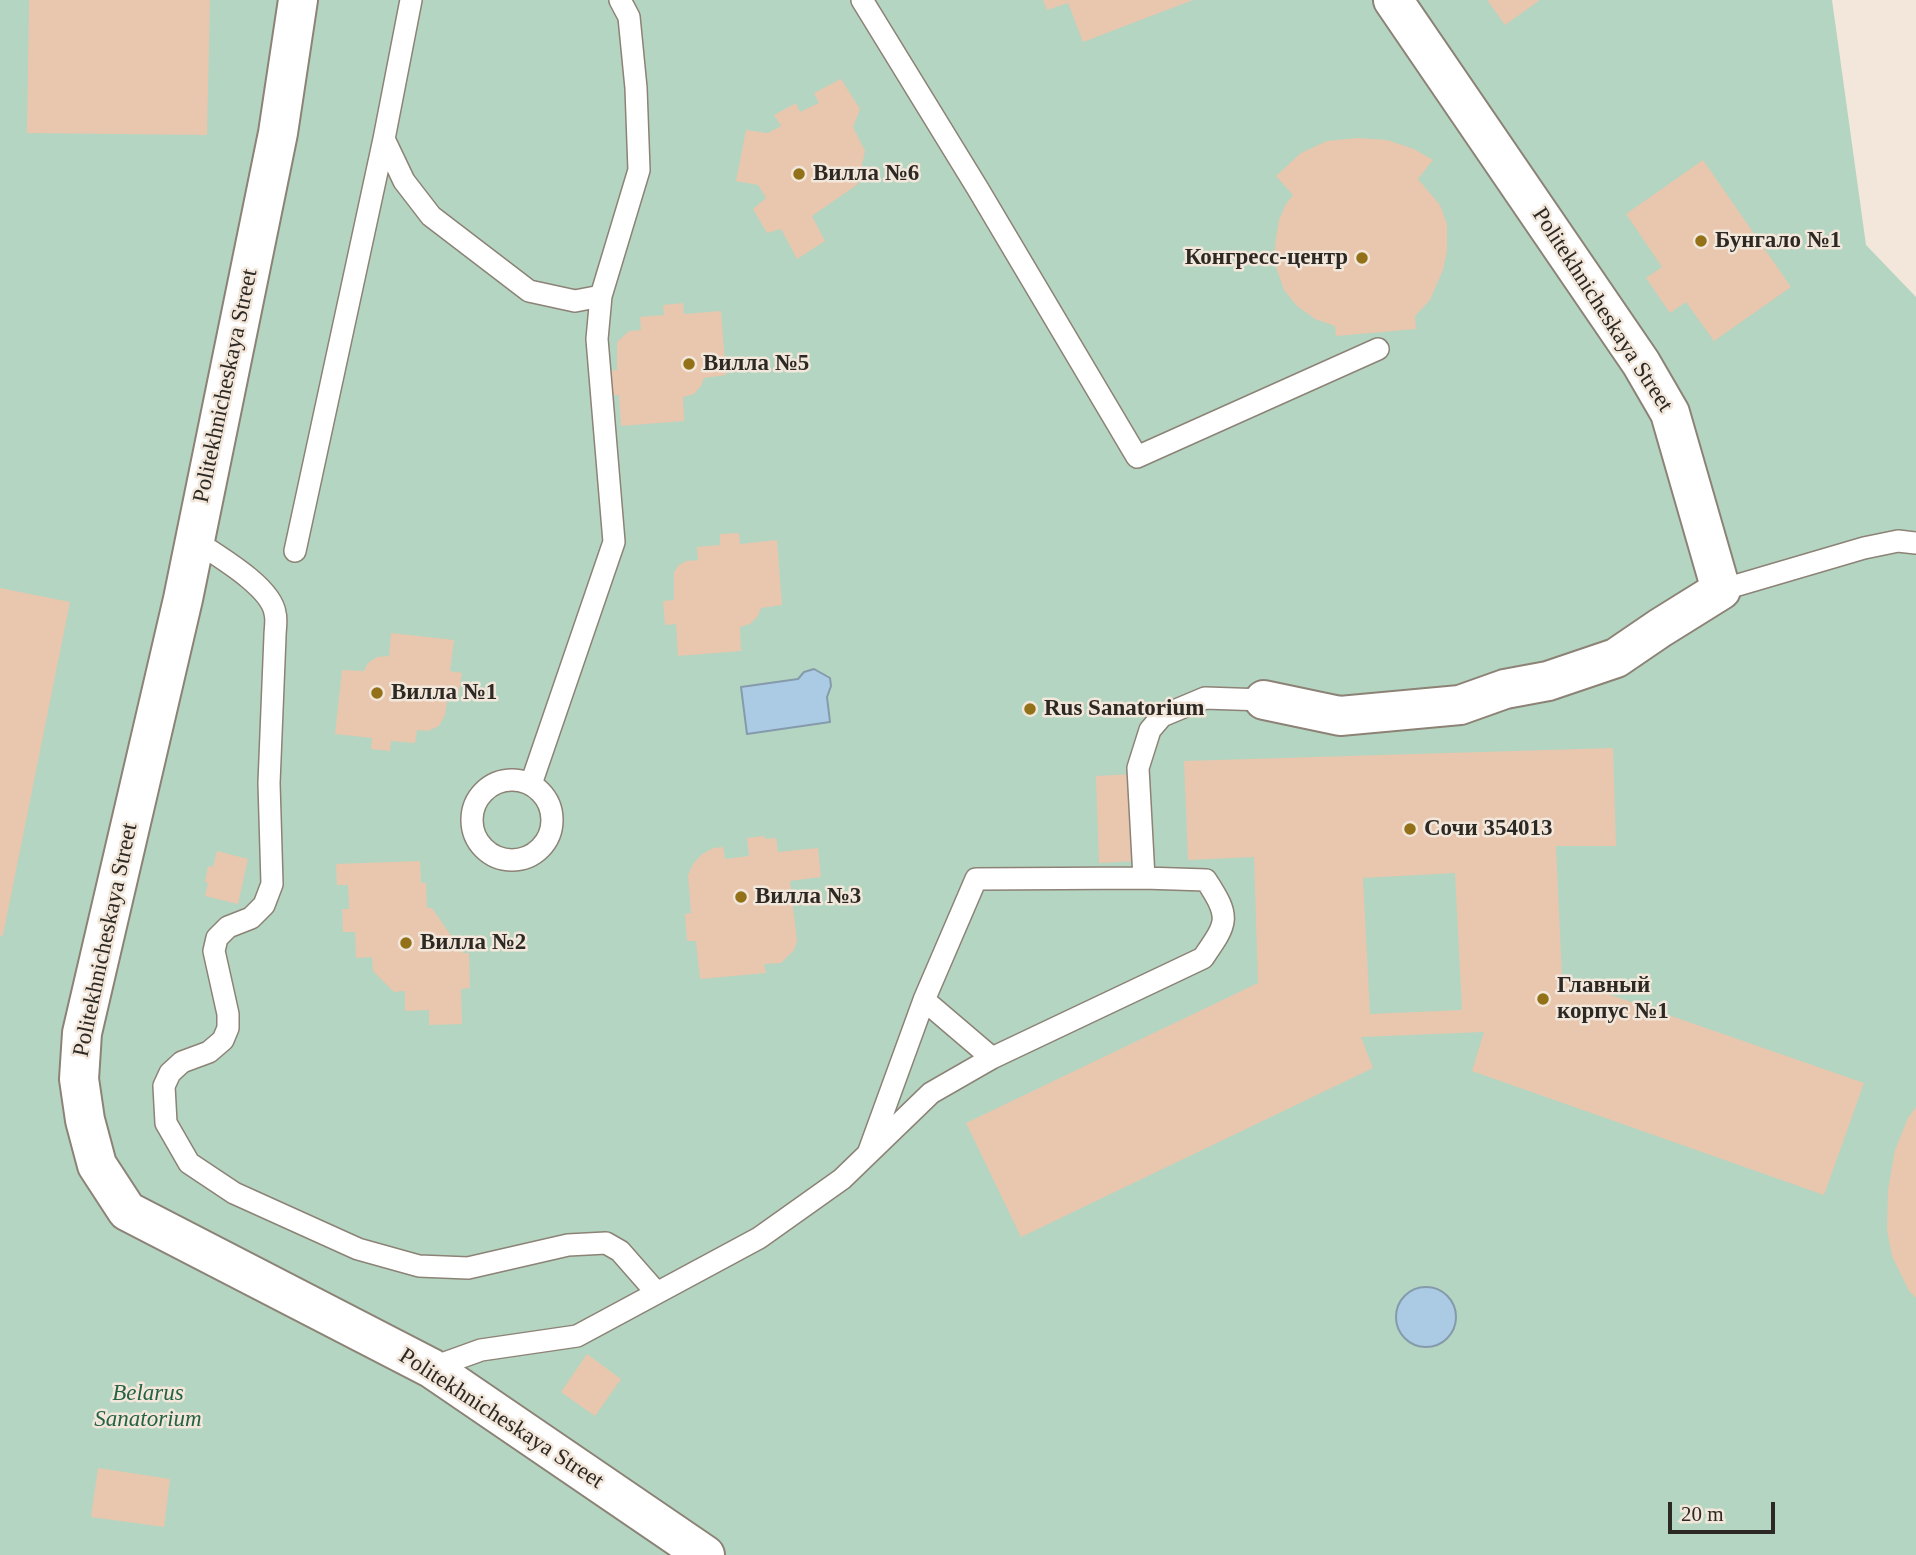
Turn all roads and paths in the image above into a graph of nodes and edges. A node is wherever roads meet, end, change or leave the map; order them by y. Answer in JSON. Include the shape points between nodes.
{"nodes":[{"id":1,"x":298,"y":0,"type":"edge"},
{"id":2,"x":411,"y":0,"type":"edge"},
{"id":3,"x":620,"y":0,"type":"edge"},
{"id":4,"x":862,"y":0,"type":"edge"},
{"id":5,"x":1393,"y":0,"type":"edge"},
{"id":6,"x":384,"y":139,"type":"junction"},
{"id":7,"x":601,"y":296,"type":"junction"},
{"id":8,"x":1378,"y":349,"type":"dead end"},
{"id":9,"x":194,"y":540,"type":"junction"},
{"id":10,"x":1916,"y":543,"type":"edge"},
{"id":11,"x":295,"y":551,"type":"dead end"},
{"id":12,"x":1721,"y":590,"type":"junction"},
{"id":13,"x":1264,"y":700,"type":"joint"},
{"id":14,"x":531,"y":784,"type":"dead end"},
{"id":15,"x":1144,"y":878,"type":"junction"},
{"id":16,"x":924,"y":1000,"type":"junction"},
{"id":17,"x":992,"y":1058,"type":"junction"},
{"id":18,"x":869,"y":1151,"type":"junction"},
{"id":19,"x":656,"y":1292,"type":"junction"},
{"id":20,"x":432,"y":1368,"type":"junction"},
{"id":21,"x":705,"y":1555,"type":"edge"}],
"edges":[{"from":1,"to":9,"type":"street","name":"Politekhnicheskaya Street","via":[[278,133]]},
{"from":2,"to":6,"type":"lane"},
{"from":3,"to":7,"type":"lane","via":[[629,17],[639,170]]},
{"from":4,"to":8,"type":"lane","via":[[1137,457]]},
{"from":5,"to":12,"type":"street","name":"Politekhnicheskaya Street","via":[[1634,353],[1670,413]]},
{"from":6,"to":7,"type":"lane","via":[[404,181],[431,216],[529,291],[575,301]]},
{"from":6,"to":11,"type":"lane"},
{"from":7,"to":14,"type":"lane","via":[[597,339],[614,542]]},
{"from":9,"to":19,"type":"lane","via":[[268,597],[275,624],[269,783],[272,884],[264,905],[251,918],[228,927],[217,938],[214,951],[228,1014],[223,1040],[209,1052],[181,1062],[164,1086],[166,1123],[189,1163],[234,1194],[358,1249],[419,1266],[468,1268],[568,1245],[606,1243],[620,1251]]},
{"from":9,"to":20,"type":"street","name":"Politekhnicheskaya Street","via":[[82,1033],[79,1079],[97,1165],[127,1211]]},
{"from":10,"to":12,"type":"lane","via":[[1898,541],[1864,548]]},
{"from":12,"to":13,"type":"street","via":[[1616,658],[1460,705],[1339,716]]},
{"from":13,"to":15,"type":"lane","via":[[1205,698],[1162,716],[1150,730],[1138,768]]},
{"from":15,"to":16,"type":"lane","via":[[976,879]]},
{"from":15,"to":17,"type":"lane","via":[[1206,880],[1222,904],[1223,929],[1203,958]]},
{"from":16,"to":17,"type":"lane"},
{"from":16,"to":18,"type":"lane"},
{"from":17,"to":18,"type":"lane","via":[[931,1093]]},
{"from":18,"to":19,"type":"lane","via":[[842,1178],[759,1238]]},
{"from":19,"to":20,"type":"lane","via":[[577,1336],[481,1350]]},
{"from":20,"to":21,"type":"street","name":"Politekhnicheskaya Street"}]}
